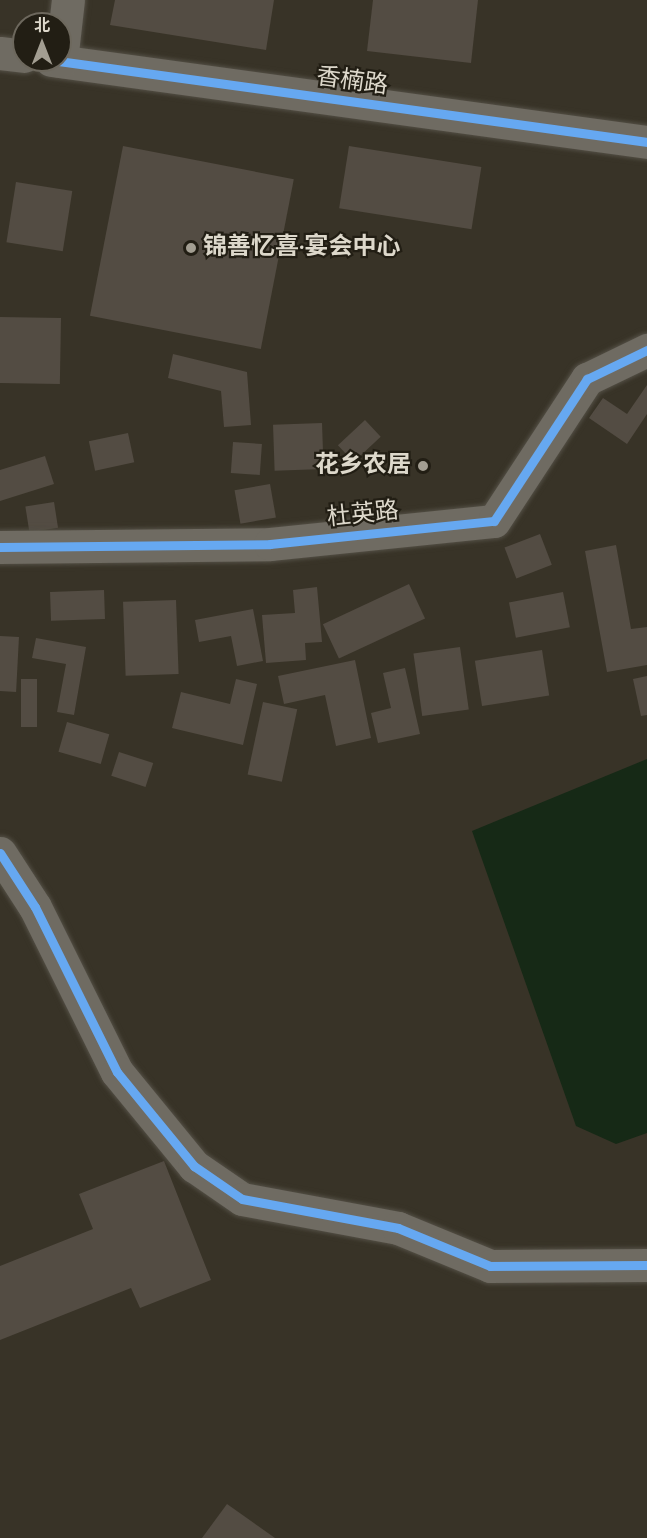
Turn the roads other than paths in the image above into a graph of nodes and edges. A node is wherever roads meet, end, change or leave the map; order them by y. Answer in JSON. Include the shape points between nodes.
{"nodes":[{"id":1,"x":72,"y":63,"type":"edge"},
{"id":2,"x":647,"y":142,"type":"edge"},
{"id":3,"x":647,"y":350,"type":"edge"},
{"id":4,"x":0,"y":547,"type":"edge"},
{"id":5,"x":0,"y":853,"type":"edge"},
{"id":6,"x":647,"y":1265,"type":"edge"}],
"edges":[{"from":1,"to":2,"type":"street","name":"香楠路"},
{"from":3,"to":4,"type":"street","name":"杜英路","via":[[587,379],[494,520],[270,544]]},
{"from":5,"to":6,"type":"street","via":[[35,907],[117,1072],[194,1166],[242,1199],[398,1228],[490,1266]]}]}
